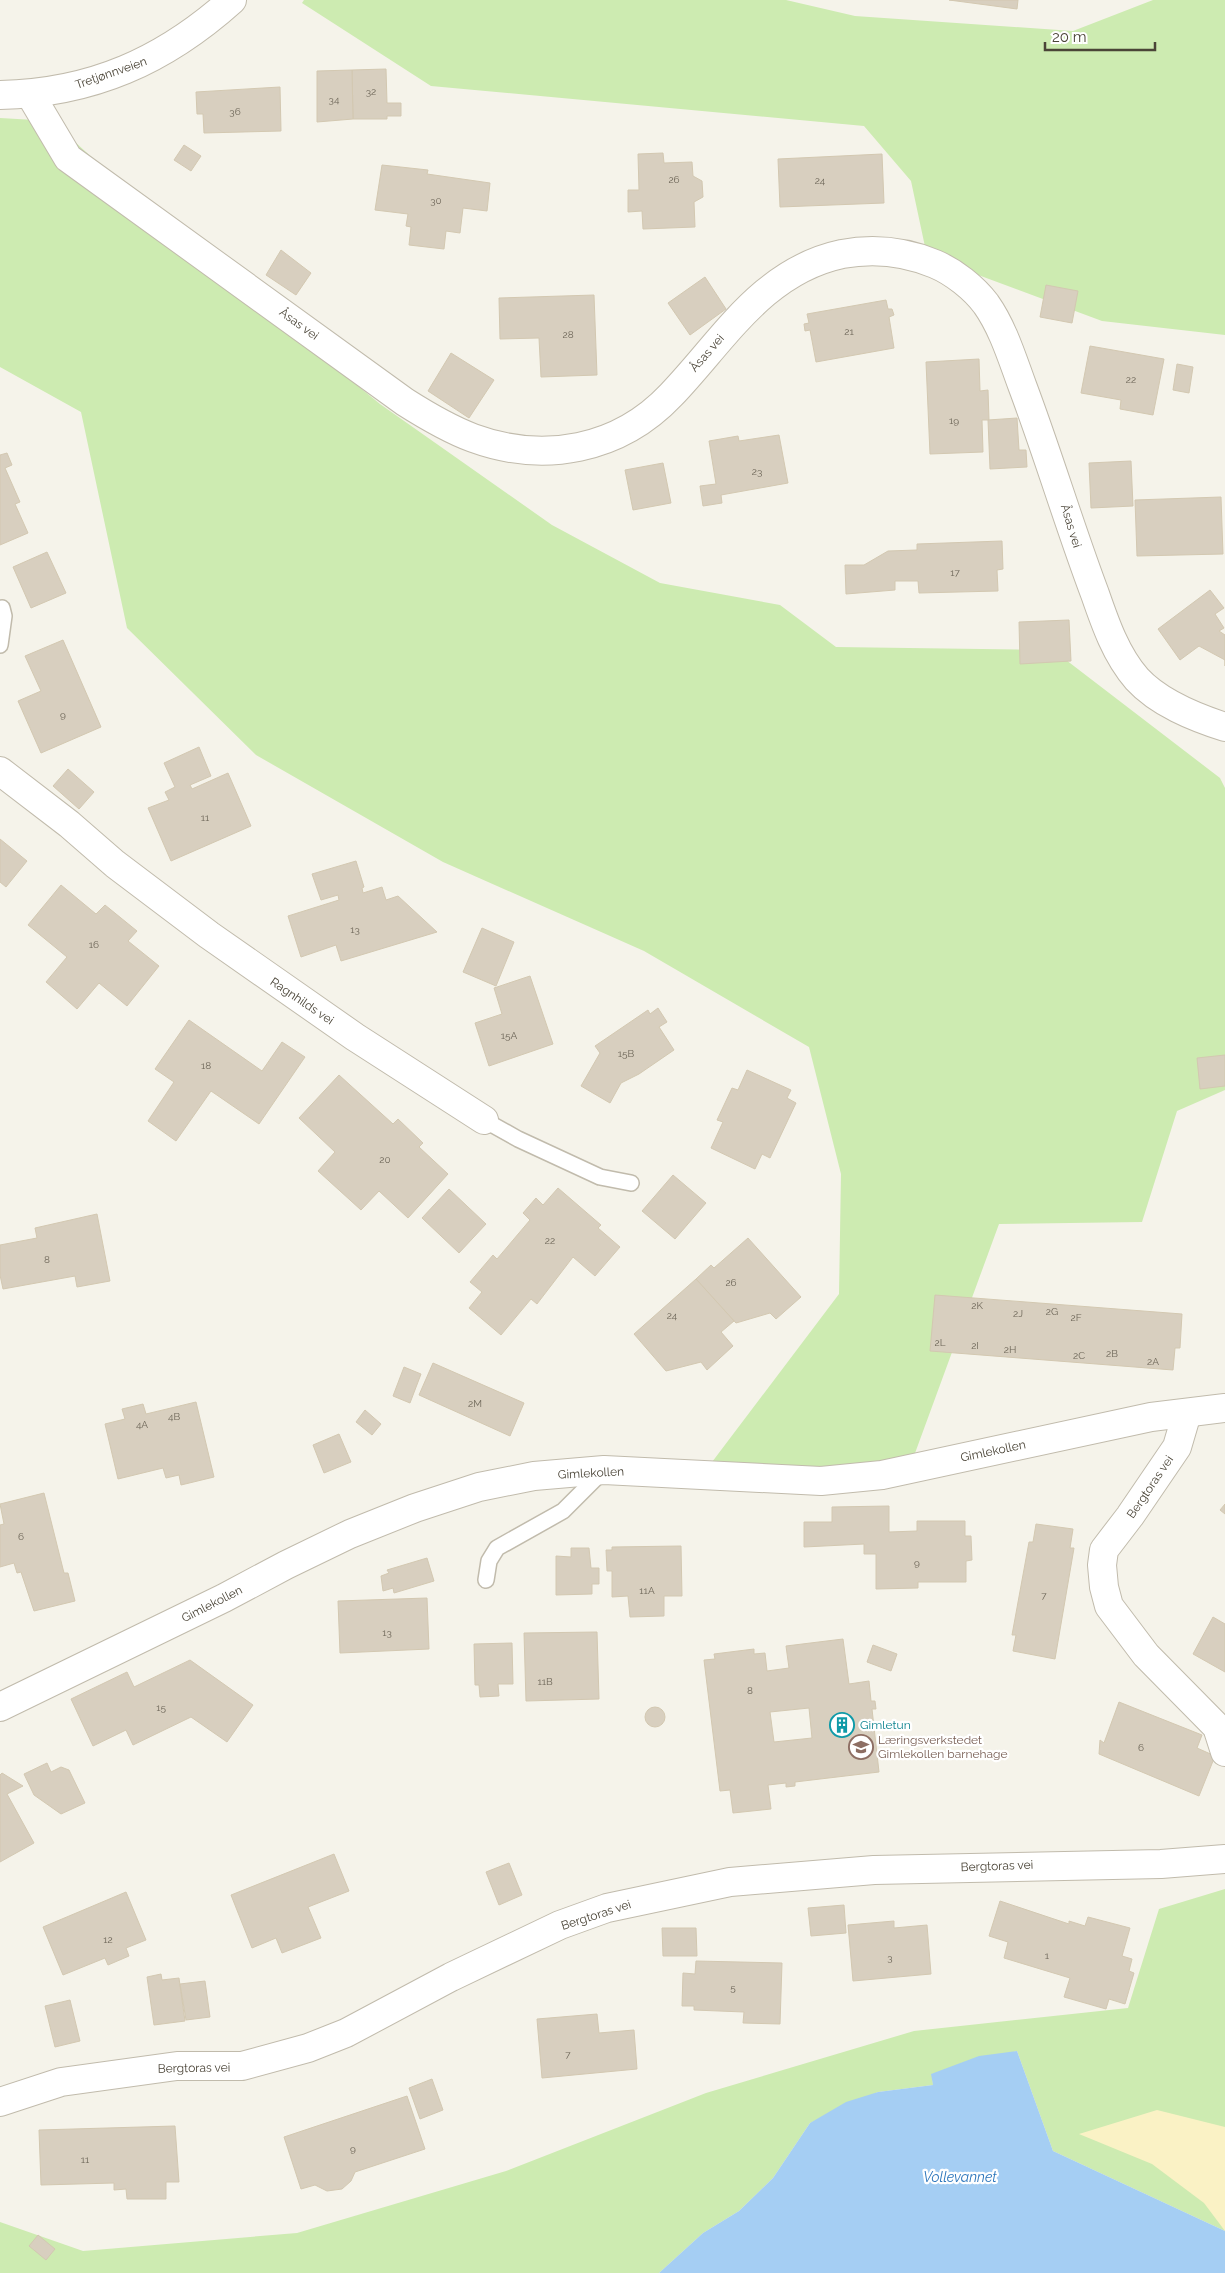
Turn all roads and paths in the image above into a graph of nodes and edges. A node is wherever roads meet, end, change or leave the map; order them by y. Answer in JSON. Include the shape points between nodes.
{"nodes":[{"id":1,"x":232,"y":0,"type":"edge"},
{"id":2,"x":30,"y":94,"type":"junction"},
{"id":3,"x":0,"y":95,"type":"edge"},
{"id":4,"x":2,"y":608,"type":"dead end"},
{"id":5,"x":0,"y":645,"type":"edge"},
{"id":6,"x":1225,"y":727,"type":"edge"},
{"id":7,"x":0,"y":771,"type":"edge"},
{"id":8,"x":484,"y":1120,"type":"joint"},
{"id":9,"x":631,"y":1183,"type":"dead end"},
{"id":10,"x":1225,"y":1408,"type":"edge"},
{"id":11,"x":1187,"y":1413,"type":"junction"},
{"id":12,"x":604,"y":1470,"type":"junction"},
{"id":13,"x":486,"y":1580,"type":"dead end"},
{"id":14,"x":0,"y":1707,"type":"edge"},
{"id":15,"x":1225,"y":1752,"type":"edge"},
{"id":16,"x":1225,"y":1859,"type":"edge"},
{"id":17,"x":0,"y":2102,"type":"edge"}],
"edges":[{"from":1,"to":2,"type":"street","name":"Tretjønnveien","via":[[182,40],[151,59],[75,86]]},
{"from":2,"to":3,"type":"street","name":"Tretjønnveien"},
{"from":2,"to":6,"type":"street","name":"Åsas vei","via":[[68,158],[95,178],[405,402],[474,439],[513,449],[555,452],[583,448],[637,423],[670,397],[751,304],[802,267],[824,258],[862,250],[898,252],[951,272],[977,293],[1001,328],[1051,462],[1082,560],[1122,659],[1138,680],[1161,698]]},
{"from":4,"to":5,"type":"lane"},
{"from":7,"to":8,"type":"street","name":"Ragnhilds vei","via":[[224,947]]},
{"from":8,"to":9,"type":"lane","name":"Ragnhilds vei","via":[[600,1177]]},
{"from":10,"to":11,"type":"street","name":"Gimlekollen"},
{"from":11,"to":12,"type":"street","name":"Gimlekollen","via":[[1151,1417],[882,1475],[821,1481]]},
{"from":11,"to":15,"type":"street","name":"Bergtoras vei","via":[[1177,1447],[1104,1550],[1103,1580],[1109,1606],[1146,1655],[1217,1727]]},
{"from":12,"to":13,"type":"lane","via":[[563,1511],[497,1548],[489,1561]]},
{"from":12,"to":14,"type":"street","name":"Gimlekollen","via":[[534,1476],[479,1488],[415,1508],[302,1557]]},
{"from":16,"to":17,"type":"street","name":"Bergtoras vei","via":[[1161,1864],[874,1870],[730,1882],[608,1908],[560,1925],[451,1976],[346,2033],[308,2048],[242,2066],[177,2066],[60,2082]]}]}
